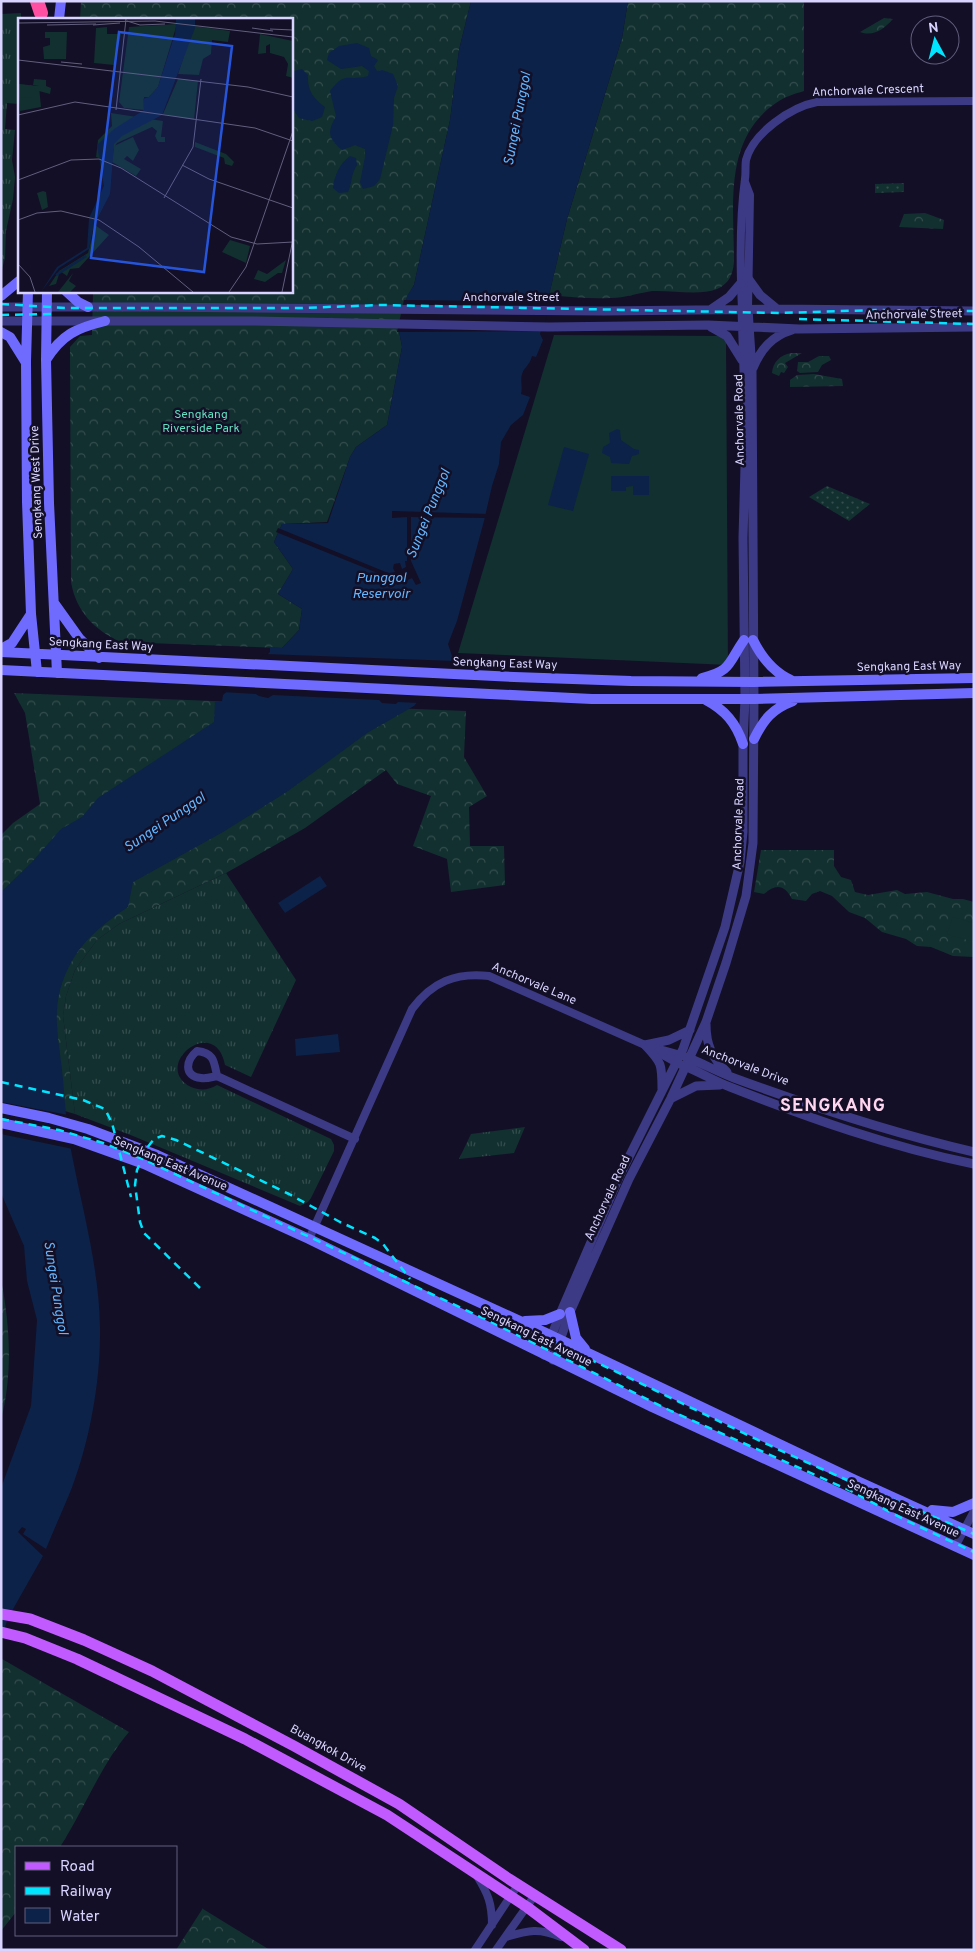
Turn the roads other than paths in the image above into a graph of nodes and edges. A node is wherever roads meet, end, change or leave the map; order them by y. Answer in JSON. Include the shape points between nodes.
{"nodes":[{"id":1,"x":61,"y":1,"type":"edge"},
{"id":2,"x":60,"y":16,"type":"edge"},
{"id":3,"x":974,"y":101,"type":"edge"},
{"id":4,"x":744,"y":280,"type":"junction"},
{"id":5,"x":18,"y":282,"type":"edge"},
{"id":6,"x":28,"y":292,"type":"edge"},
{"id":7,"x":47,"y":292,"type":"edge"},
{"id":8,"x":67,"y":292,"type":"edge"},
{"id":9,"x":1,"y":296,"type":"edge"},
{"id":10,"x":74,"y":306,"type":"junction"},
{"id":11,"x":1,"y":307,"type":"edge"},
{"id":12,"x":28,"y":307,"type":"junction"},
{"id":13,"x":47,"y":307,"type":"junction"},
{"id":14,"x":88,"y":307,"type":"junction"},
{"id":15,"x":745,"y":309,"type":"junction"},
{"id":16,"x":777,"y":309,"type":"junction"},
{"id":17,"x":710,"y":310,"type":"junction"},
{"id":18,"x":974,"y":311,"type":"edge"},
{"id":19,"x":1,"y":321,"type":"edge"},
{"id":20,"x":27,"y":321,"type":"junction"},
{"id":21,"x":48,"y":321,"type":"junction"},
{"id":22,"x":74,"y":321,"type":"junction"},
{"id":23,"x":106,"y":321,"type":"junction"},
{"id":24,"x":708,"y":325,"type":"junction"},
{"id":25,"x":746,"y":327,"type":"junction"},
{"id":26,"x":974,"y":327,"type":"edge"},
{"id":27,"x":799,"y":328,"type":"junction"},
{"id":28,"x":1,"y":332,"type":"edge"},
{"id":29,"x":46,"y":360,"type":"junction"},
{"id":30,"x":26,"y":362,"type":"junction"},
{"id":31,"x":743,"y":363,"type":"junction"},
{"id":32,"x":752,"y":370,"type":"junction"},
{"id":33,"x":54,"y":602,"type":"junction"},
{"id":34,"x":30,"y":614,"type":"junction"},
{"id":35,"x":749,"y":640,"type":"junction"},
{"id":36,"x":1,"y":651,"type":"edge"},
{"id":37,"x":36,"y":654,"type":"junction"},
{"id":38,"x":57,"y":656,"type":"junction"},
{"id":39,"x":103,"y":658,"type":"junction"},
{"id":40,"x":1,"y":670,"type":"edge"},
{"id":41,"x":37,"y":672,"type":"junction"},
{"id":42,"x":57,"y":672,"type":"junction"},
{"id":43,"x":974,"y":678,"type":"edge"},
{"id":44,"x":692,"y":681,"type":"junction"},
{"id":45,"x":793,"y":681,"type":"junction"},
{"id":46,"x":749,"y":682,"type":"junction"},
{"id":47,"x":974,"y":693,"type":"edge"},
{"id":48,"x":801,"y":698,"type":"junction"},
{"id":49,"x":705,"y":699,"type":"junction"},
{"id":50,"x":750,"y":699,"type":"junction"},
{"id":51,"x":754,"y":739,"type":"junction"},
{"id":52,"x":743,"y":744,"type":"junction"},
{"id":53,"x":706,"y":1022,"type":"junction"},
{"id":54,"x":690,"y":1030,"type":"junction"},
{"id":55,"x":645,"y":1045,"type":"junction"},
{"id":56,"x":683,"y":1061,"type":"junction"},
{"id":57,"x":217,"y":1076,"type":"dead end"},
{"id":58,"x":733,"y":1077,"type":"junction"},
{"id":59,"x":727,"y":1086,"type":"junction"},
{"id":60,"x":662,"y":1089,"type":"junction"},
{"id":61,"x":671,"y":1098,"type":"junction"},
{"id":62,"x":1,"y":1108,"type":"edge"},
{"id":63,"x":1,"y":1123,"type":"edge"},
{"id":64,"x":355,"y":1139,"type":"junction"},
{"id":65,"x":974,"y":1152,"type":"edge"},
{"id":66,"x":974,"y":1164,"type":"edge"},
{"id":67,"x":315,"y":1227,"type":"junction"},
{"id":68,"x":309,"y":1239,"type":"junction"},
{"id":69,"x":570,"y":1312,"type":"junction"},
{"id":70,"x":560,"y":1314,"type":"junction"},
{"id":71,"x":521,"y":1321,"type":"junction"},
{"id":72,"x":556,"y":1338,"type":"junction"},
{"id":73,"x":591,"y":1354,"type":"junction"},
{"id":74,"x":548,"y":1357,"type":"junction"},
{"id":75,"x":974,"y":1503,"type":"edge"},
{"id":76,"x":918,"y":1508,"type":"junction"},
{"id":77,"x":974,"y":1511,"type":"edge"},
{"id":78,"x":969,"y":1532,"type":"edge"},
{"id":79,"x":955,"y":1547,"type":"junction"},
{"id":80,"x":974,"y":1555,"type":"edge"},
{"id":81,"x":1,"y":1614,"type":"edge"},
{"id":82,"x":1,"y":1632,"type":"edge"},
{"id":83,"x":477,"y":1876,"type":"junction"},
{"id":84,"x":518,"y":1885,"type":"junction"},
{"id":85,"x":535,"y":1895,"type":"junction"},
{"id":86,"x":511,"y":1896,"type":"junction"},
{"id":87,"x":527,"y":1907,"type":"junction"},
{"id":88,"x":492,"y":1925,"type":"junction"},
{"id":89,"x":506,"y":1938,"type":"junction"},
{"id":90,"x":572,"y":1942,"type":"junction"},
{"id":91,"x":475,"y":1950,"type":"edge"},
{"id":92,"x":496,"y":1950,"type":"edge"},
{"id":93,"x":584,"y":1950,"type":"edge"},
{"id":94,"x":621,"y":1950,"type":"edge"}],
"edges":[{"from":1,"to":2,"type":"main road"},
{"from":3,"to":4,"type":"street","name":"Anchorvale Crescent","via":[[807,104],[789,112],[768,128],[747,160],[742,195]]},
{"from":4,"to":15,"type":"street","name":"Anchorvale Crescent"},
{"from":4,"to":16,"type":"street"},
{"from":4,"to":17,"type":"street","via":[[729,297]]},
{"from":5,"to":9,"type":"main road"},
{"from":6,"to":12,"type":"main road","name":"Sengkang West Drive"},
{"from":7,"to":13,"type":"main road","name":"Sengkang West Drive"},
{"from":8,"to":14,"type":"main road"},
{"from":10,"to":13,"type":"street","name":"Anchorvale Street"},
{"from":10,"to":14,"type":"street","name":"Anchorvale Street"},
{"from":10,"to":22,"type":"street"},
{"from":11,"to":12,"type":"street","name":"Anchorvale Street"},
{"from":12,"to":13,"type":"street","name":"Anchorvale Street"},
{"from":12,"to":20,"type":"main road","name":"Sengkang West Drive"},
{"from":13,"to":21,"type":"main road","name":"Sengkang West Drive"},
{"from":14,"to":17,"type":"street","name":"Anchorvale Street","via":[[604,312]]},
{"from":15,"to":16,"type":"street","name":"Anchorvale Street"},
{"from":15,"to":17,"type":"street","name":"Anchorvale Street"},
{"from":15,"to":25,"type":"street","name":"Anchorvale Road"},
{"from":16,"to":18,"type":"street","name":"Anchorvale Street"},
{"from":19,"to":20,"type":"street","name":"Anchorvale Street"},
{"from":20,"to":21,"type":"street","name":"Anchorvale Street"},
{"from":20,"to":30,"type":"main road","name":"Sengkang West Drive"},
{"from":21,"to":22,"type":"street","name":"Anchorvale Street"},
{"from":21,"to":29,"type":"main road","name":"Sengkang West Drive"},
{"from":22,"to":23,"type":"street","name":"Anchorvale Street"},
{"from":23,"to":24,"type":"street","name":"Anchorvale Street","via":[[601,327]]},
{"from":23,"to":29,"type":"main road","via":[[80,328],[67,336]]},
{"from":24,"to":25,"type":"street","name":"Anchorvale Street"},
{"from":24,"to":31,"type":"street","via":[[727,336]]},
{"from":25,"to":27,"type":"street","name":"Anchorvale Street"},
{"from":25,"to":31,"type":"street","name":"Anchorvale Road"},
{"from":25,"to":32,"type":"street","name":"Anchorvale Road"},
{"from":26,"to":27,"type":"street","name":"Anchorvale Street"},
{"from":27,"to":32,"type":"street","via":[[771,341],[760,352]]},
{"from":28,"to":30,"type":"main road","via":[[10,337]]},
{"from":29,"to":33,"type":"main road","name":"Sengkang West Drive"},
{"from":30,"to":34,"type":"main road","name":"Sengkang West Drive"},
{"from":31,"to":35,"type":"street","name":"Anchorvale Road","via":[[746,431],[743,538]]},
{"from":32,"to":35,"type":"street","name":"Anchorvale Road"},
{"from":33,"to":38,"type":"main road","name":"Sengkang West Drive"},
{"from":33,"to":39,"type":"main road","via":[[79,638]]},
{"from":34,"to":36,"type":"main road","via":[[12,643]]},
{"from":34,"to":37,"type":"main road","name":"Sengkang West Drive"},
{"from":35,"to":44,"type":"main road","via":[[730,666]]},
{"from":35,"to":45,"type":"main road","via":[[768,664],[781,676]]},
{"from":35,"to":46,"type":"street","name":"Anchorvale Road"},
{"from":36,"to":37,"type":"main road","name":"Sengkang East Way"},
{"from":37,"to":38,"type":"main road","name":"Sengkang East Way"},
{"from":37,"to":41,"type":"main road","name":"Sengkang West Drive"},
{"from":38,"to":39,"type":"main road","name":"Sengkang East Way"},
{"from":38,"to":42,"type":"main road","name":"Sengkang West Drive"},
{"from":39,"to":44,"type":"main road","name":"Sengkang East Way","via":[[514,677]]},
{"from":40,"to":41,"type":"main road"},
{"from":41,"to":42,"type":"main road"},
{"from":42,"to":49,"type":"main road","via":[[513,696]]},
{"from":43,"to":45,"type":"main road","name":"Sengkang East Way"},
{"from":44,"to":46,"type":"main road","name":"Sengkang East Way"},
{"from":45,"to":46,"type":"main road","name":"Sengkang East Way"},
{"from":46,"to":50,"type":"street","name":"Anchorvale Road"},
{"from":47,"to":48,"type":"main road"},
{"from":48,"to":50,"type":"main road"},
{"from":48,"to":51,"type":"main road","via":[[768,715]]},
{"from":49,"to":50,"type":"main road"},
{"from":49,"to":52,"type":"main road","via":[[726,712],[738,729]]},
{"from":50,"to":51,"type":"street","name":"Anchorvale Road"},
{"from":50,"to":52,"type":"street","name":"Anchorvale Road"},
{"from":51,"to":53,"type":"street","name":"Anchorvale Road","via":[[753,843],[749,879],[735,935]]},
{"from":52,"to":54,"type":"street","name":"Anchorvale Road","via":[[740,862],[725,927]]},
{"from":53,"to":56,"type":"street","name":"Anchorvale Road"},
{"from":53,"to":58,"type":"street","via":[[709,1050],[718,1064]]},
{"from":54,"to":55,"type":"street","via":[[669,1040]]},
{"from":54,"to":56,"type":"street","name":"Anchorvale Road"},
{"from":55,"to":56,"type":"street","name":"Anchorvale Lane"},
{"from":55,"to":60,"type":"street","via":[[661,1065]]},
{"from":55,"to":64,"type":"street","name":"Anchorvale Lane","via":[[489,976],[453,977],[422,995],[412,1009]]},
{"from":56,"to":58,"type":"street","name":"Anchorvale Drive"},
{"from":56,"to":59,"type":"street","name":"Anchorvale Drive"},
{"from":56,"to":60,"type":"street","name":"Anchorvale Road"},
{"from":56,"to":61,"type":"street","name":"Anchorvale Road"},
{"from":57,"to":64,"type":"street"},
{"from":58,"to":65,"type":"street","name":"Anchorvale Drive","via":[[921,1140]]},
{"from":59,"to":61,"type":"street","via":[[696,1086]]},
{"from":59,"to":66,"type":"street","name":"Anchorvale Drive","via":[[868,1136]]},
{"from":60,"to":70,"type":"street","name":"Anchorvale Road","via":[[620,1175]]},
{"from":61,"to":69,"type":"street","name":"Anchorvale Road","via":[[629,1179]]},
{"from":62,"to":67,"type":"main road","name":"Sengkang East Avenue","via":[[88,1129],[140,1148]]},
{"from":63,"to":68,"type":"main road","name":"Sengkang East Avenue","via":[[87,1144],[144,1164]]},
{"from":64,"to":67,"type":"street","name":"Anchorvale Lane"},
{"from":67,"to":68,"type":"street","name":"Anchorvale Lane"},
{"from":67,"to":71,"type":"main road","name":"Sengkang East Avenue"},
{"from":68,"to":74,"type":"main road","name":"Sengkang East Avenue"},
{"from":69,"to":72,"type":"street","name":"Anchorvale Road"},
{"from":69,"to":73,"type":"main road","via":[[576,1338]]},
{"from":70,"to":71,"type":"main road","via":[[538,1321]]},
{"from":70,"to":72,"type":"street","name":"Anchorvale Road"},
{"from":71,"to":72,"type":"main road","name":"Sengkang East Avenue"},
{"from":72,"to":73,"type":"main road","name":"Sengkang East Avenue"},
{"from":72,"to":74,"type":"street","name":"Anchorvale Road"},
{"from":73,"to":76,"type":"main road","name":"Sengkang East Avenue"},
{"from":74,"to":79,"type":"main road","name":"Sengkang East Avenue"},
{"from":75,"to":76,"type":"main road","via":[[953,1512]]},
{"from":76,"to":78,"type":"main road","name":"Sengkang East Avenue"},
{"from":77,"to":78,"type":"street"},
{"from":78,"to":79,"type":"street"},
{"from":79,"to":80,"type":"main road","name":"Sengkang East Avenue"},
{"from":81,"to":84,"type":"main road","name":"Buangkok Drive","via":[[30,1619],[78,1637],[152,1671],[399,1804]]},
{"from":82,"to":83,"type":"main road","via":[[77,1659],[245,1739],[387,1815]]},
{"from":83,"to":86,"type":"main road"},
{"from":83,"to":88,"type":"street","via":[[489,1896]]},
{"from":84,"to":85,"type":"main road","name":"Buangkok Drive"},
{"from":84,"to":86,"type":"street"},
{"from":85,"to":87,"type":"street"},
{"from":85,"to":94,"type":"main road","name":"Buangkok Drive"},
{"from":86,"to":87,"type":"main road"},
{"from":86,"to":88,"type":"street"},
{"from":87,"to":89,"type":"street"},
{"from":87,"to":90,"type":"main road"},
{"from":88,"to":91,"type":"street"},
{"from":89,"to":90,"type":"street","via":[[531,1930],[545,1931]]},
{"from":89,"to":92,"type":"street"},
{"from":90,"to":93,"type":"main road"}]}
